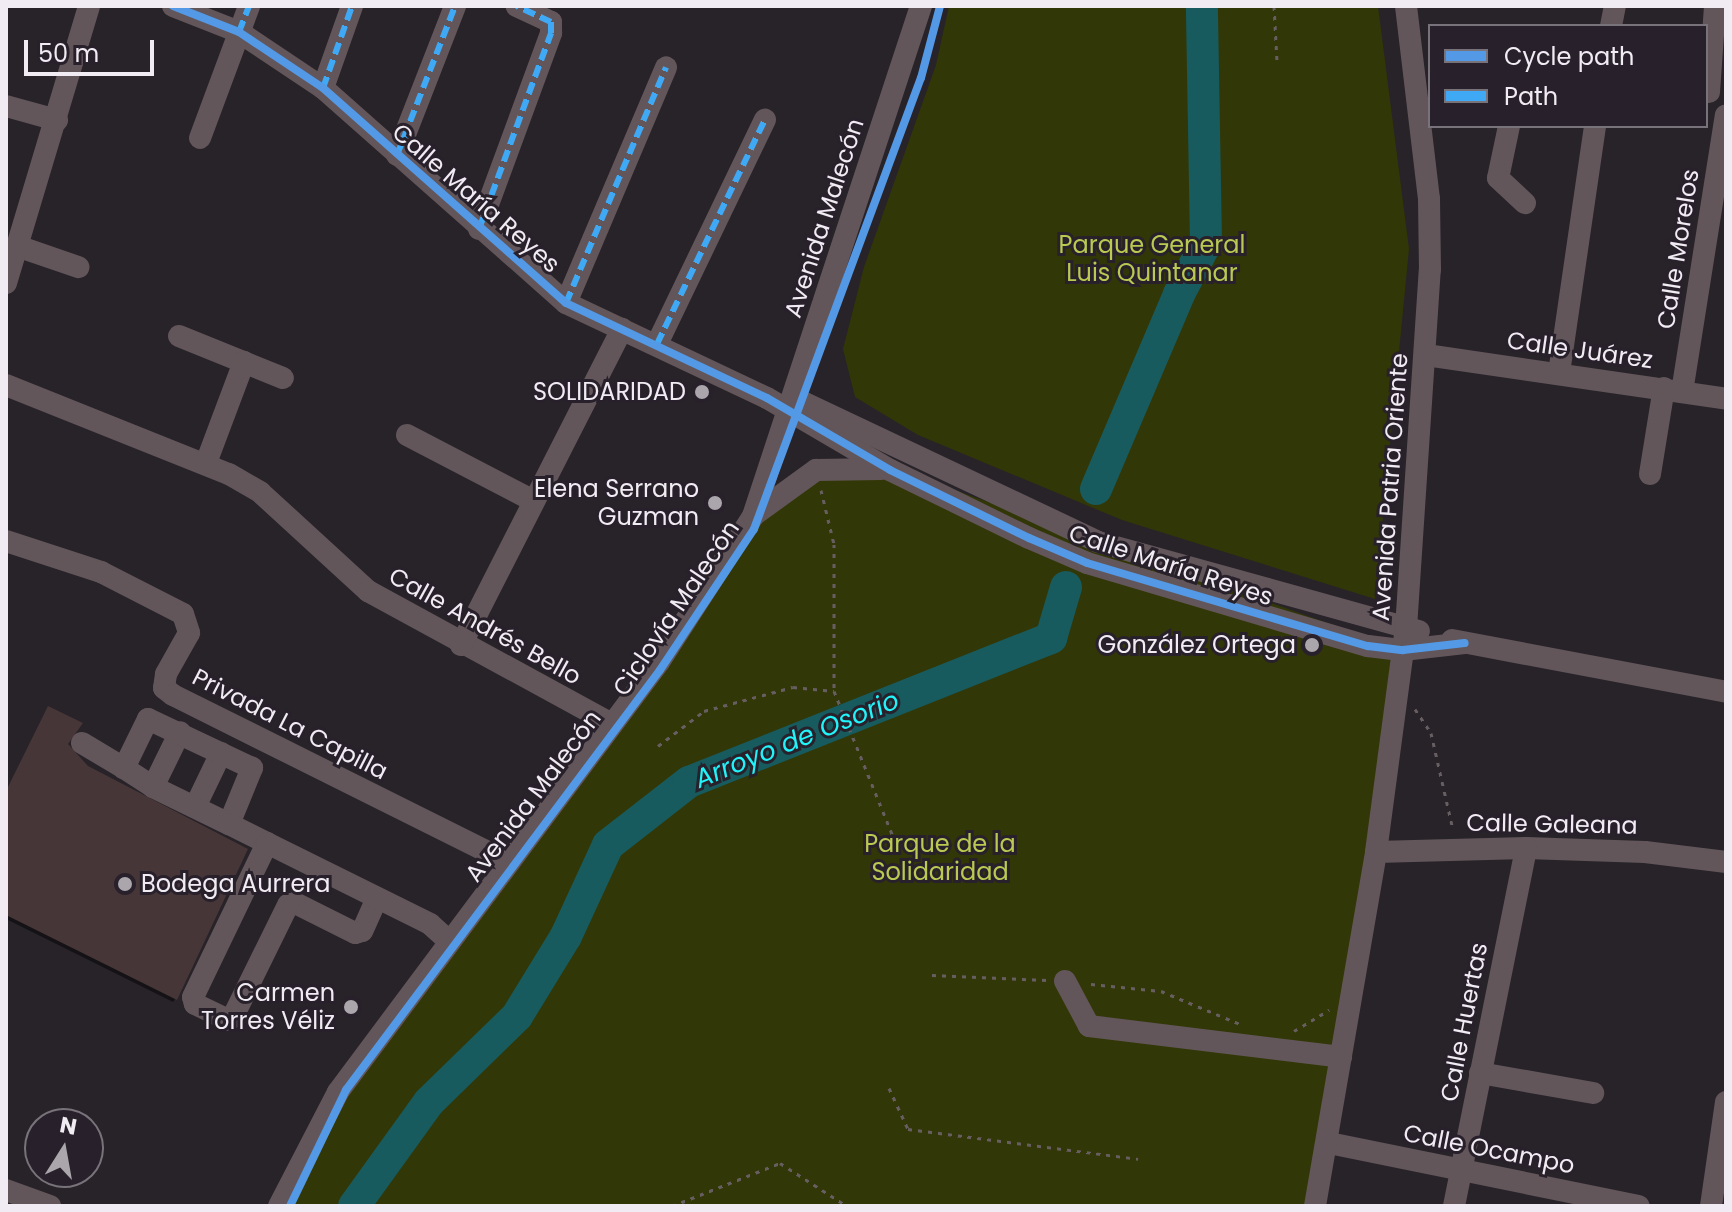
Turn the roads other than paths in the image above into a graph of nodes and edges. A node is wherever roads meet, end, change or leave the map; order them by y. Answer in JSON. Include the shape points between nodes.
{"nodes":[{"id":1,"x":89,"y":6,"type":"edge"},
{"id":2,"x":173,"y":6,"type":"edge"},
{"id":3,"x":249,"y":6,"type":"edge"},
{"id":4,"x":352,"y":6,"type":"edge"},
{"id":5,"x":455,"y":6,"type":"edge"},
{"id":6,"x":517,"y":6,"type":"edge"},
{"id":7,"x":921,"y":6,"type":"edge"},
{"id":8,"x":1715,"y":6,"type":"edge"},
{"id":9,"x":1415,"y":19,"type":"edge"},
{"id":10,"x":239,"y":32,"type":"junction"},
{"id":11,"x":666,"y":67,"type":"dead end"},
{"id":12,"x":323,"y":88,"type":"junction"},
{"id":13,"x":1714,"y":93,"type":"edge"},
{"id":14,"x":6,"y":106,"type":"edge"},
{"id":15,"x":1726,"y":115,"type":"edge"},
{"id":16,"x":57,"y":120,"type":"junction"},
{"id":17,"x":765,"y":120,"type":"dead end"},
{"id":18,"x":1509,"y":128,"type":"edge"},
{"id":19,"x":1595,"y":128,"type":"edge"},
{"id":20,"x":200,"y":138,"type":"dead end"},
{"id":21,"x":397,"y":155,"type":"junction"},
{"id":22,"x":1525,"y":203,"type":"dead end"},
{"id":23,"x":15,"y":218,"type":"edge"},
{"id":24,"x":479,"y":229,"type":"junction"},
{"id":25,"x":17,"y":246,"type":"junction"},
{"id":26,"x":78,"y":267,"type":"dead end"},
{"id":27,"x":6,"y":283,"type":"edge"},
{"id":28,"x":566,"y":303,"type":"junction"},
{"id":29,"x":622,"y":329,"type":"junction"},
{"id":30,"x":179,"y":336,"type":"dead end"},
{"id":31,"x":657,"y":344,"type":"junction"},
{"id":32,"x":1426,"y":355,"type":"junction"},
{"id":33,"x":244,"y":362,"type":"junction"},
{"id":34,"x":1559,"y":373,"type":"junction"},
{"id":35,"x":283,"y":378,"type":"dead end"},
{"id":36,"x":6,"y":385,"type":"edge"},
{"id":37,"x":1673,"y":390,"type":"junction"},
{"id":38,"x":1726,"y":399,"type":"edge"},
{"id":39,"x":791,"y":404,"type":"junction"},
{"id":40,"x":407,"y":435,"type":"dead end"},
{"id":41,"x":206,"y":463,"type":"junction"},
{"id":42,"x":890,"y":470,"type":"junction"},
{"id":43,"x":1650,"y":474,"type":"dead end"},
{"id":44,"x":534,"y":501,"type":"junction"},
{"id":45,"x":753,"y":516,"type":"junction"},
{"id":46,"x":6,"y":541,"type":"edge"},
{"id":47,"x":1404,"y":639,"type":"junction"},
{"id":48,"x":461,"y":645,"type":"junction"},
{"id":49,"x":1726,"y":692,"type":"edge"},
{"id":50,"x":612,"y":724,"type":"junction"},
{"id":51,"x":180,"y":732,"type":"junction"},
{"id":52,"x":82,"y":743,"type":"dead end"},
{"id":53,"x":221,"y":753,"type":"junction"},
{"id":54,"x":124,"y":768,"type":"junction"},
{"id":55,"x":153,"y":787,"type":"junction"},
{"id":56,"x":195,"y":807,"type":"junction"},
{"id":57,"x":229,"y":824,"type":"junction"},
{"id":58,"x":267,"y":843,"type":"junction"},
{"id":59,"x":1526,"y":848,"type":"junction"},
{"id":60,"x":1376,"y":852,"type":"junction"},
{"id":61,"x":508,"y":862,"type":"junction"},
{"id":62,"x":1726,"y":862,"type":"edge"},
{"id":63,"x":377,"y":898,"type":"junction"},
{"id":64,"x":449,"y":941,"type":"junction"},
{"id":65,"x":1065,"y":981,"type":"road end"},
{"id":66,"x":1341,"y":1057,"type":"junction"},
{"id":67,"x":1480,"y":1073,"type":"junction"},
{"id":68,"x":1593,"y":1093,"type":"dead end"},
{"id":69,"x":1726,"y":1102,"type":"edge"},
{"id":70,"x":1329,"y":1143,"type":"junction"},
{"id":71,"x":1462,"y":1169,"type":"junction"},
{"id":72,"x":10,"y":1197,"type":"edge"},
{"id":73,"x":50,"y":1206,"type":"edge"},
{"id":74,"x":279,"y":1206,"type":"edge"},
{"id":75,"x":1315,"y":1206,"type":"edge"},
{"id":76,"x":1454,"y":1206,"type":"edge"},
{"id":77,"x":1639,"y":1206,"type":"edge"},
{"id":78,"x":1711,"y":1206,"type":"edge"}],
"edges":[{"from":1,"to":16,"type":"street"},
{"from":2,"to":10,"type":"street","name":"Calle María Reyes"},
{"from":3,"to":10,"type":"street"},
{"from":4,"to":12,"type":"street"},
{"from":5,"to":21,"type":"street"},
{"from":6,"to":24,"type":"street","via":[[551,22],[551,33]]},
{"from":7,"to":39,"type":"street","name":"Avenida Malecón"},
{"from":8,"to":13,"type":"street"},
{"from":9,"to":32,"type":"street","name":"Avenida Patria Oriente","via":[[1429,199]]},
{"from":10,"to":12,"type":"street","name":"Calle María Reyes"},
{"from":10,"to":20,"type":"street"},
{"from":11,"to":28,"type":"street"},
{"from":12,"to":21,"type":"street","name":"Calle María Reyes"},
{"from":14,"to":16,"type":"street"},
{"from":15,"to":37,"type":"street","name":"Calle Morelos"},
{"from":16,"to":23,"type":"street"},
{"from":17,"to":31,"type":"street"},
{"from":18,"to":22,"type":"street","via":[[1498,178]]},
{"from":19,"to":34,"type":"street"},
{"from":21,"to":24,"type":"street","name":"Calle María Reyes"},
{"from":23,"to":25,"type":"street"},
{"from":24,"to":28,"type":"street","name":"Calle María Reyes"},
{"from":25,"to":26,"type":"street"},
{"from":25,"to":27,"type":"street"},
{"from":28,"to":29,"type":"street","name":"Calle María Reyes"},
{"from":29,"to":31,"type":"street","name":"Calle María Reyes"},
{"from":29,"to":44,"type":"street"},
{"from":30,"to":33,"type":"street"},
{"from":31,"to":39,"type":"street","name":"Calle María Reyes","via":[[767,398]]},
{"from":32,"to":34,"type":"street","name":"Calle Juárez"},
{"from":32,"to":47,"type":"street","name":"Avenida Patria Oriente"},
{"from":33,"to":35,"type":"street"},
{"from":33,"to":41,"type":"street"},
{"from":34,"to":37,"type":"street","name":"Calle Juárez"},
{"from":36,"to":41,"type":"street","name":"Calle Andrés Bello"},
{"from":37,"to":38,"type":"street","name":"Calle Juárez"},
{"from":37,"to":43,"type":"street","name":"Calle Morelos"},
{"from":39,"to":42,"type":"street","name":"Calle María Reyes"},
{"from":39,"to":45,"type":"street","name":"Avenida Malecón"},
{"from":39,"to":47,"type":"street","name":"Calle María Reyes","via":[[1098,542]]},
{"from":40,"to":44,"type":"street"},
{"from":41,"to":48,"type":"street","name":"Calle Andrés Bello","via":[[260,492],[368,591]]},
{"from":42,"to":45,"type":"street","via":[[816,470]]},
{"from":42,"to":47,"type":"street","name":"Calle María Reyes","via":[[1087,563],[1342,640]]},
{"from":44,"to":48,"type":"street"},
{"from":45,"to":50,"type":"street","name":"Avenida Malecón","via":[[732,557]]},
{"from":46,"to":61,"type":"street","name":"Privada La Capilla","via":[[101,572],[183,614],[189,633],[164,688],[173,695]]},
{"from":47,"to":49,"type":"street","via":[[1465,643]]},
{"from":47,"to":60,"type":"street","name":"Avenida Patria Oriente"},
{"from":48,"to":50,"type":"street","name":"Calle Andrés Bello"},
{"from":50,"to":61,"type":"street","name":"Avenida Malecón"},
{"from":51,"to":53,"type":"street"},
{"from":51,"to":54,"type":"street","via":[[148,719]]},
{"from":51,"to":55,"type":"street"},
{"from":52,"to":54,"type":"street"},
{"from":53,"to":56,"type":"street"},
{"from":53,"to":57,"type":"street","via":[[254,773]]},
{"from":54,"to":55,"type":"street"},
{"from":55,"to":56,"type":"street"},
{"from":56,"to":57,"type":"street"},
{"from":57,"to":58,"type":"street"},
{"from":58,"to":63,"type":"street"},
{"from":58,"to":63,"type":"street","via":[[193,997],[195,1004],[228,1020],[233,1017],[288,905],[295,903],[355,933],[362,931]]},
{"from":59,"to":60,"type":"street","name":"Calle Galeana"},
{"from":59,"to":62,"type":"street","name":"Calle Galeana","via":[[1645,852]]},
{"from":59,"to":67,"type":"street","name":"Calle Huertas"},
{"from":60,"to":66,"type":"street","name":"Avenida Patria Oriente"},
{"from":61,"to":64,"type":"street","name":"Avenida Malecón"},
{"from":63,"to":64,"type":"street","via":[[430,924]]},
{"from":64,"to":74,"type":"street","name":"Avenida Malecón","via":[[338,1092]]},
{"from":65,"to":66,"type":"street","via":[[1089,1026]]},
{"from":66,"to":70,"type":"street","name":"Avenida Patria Oriente"},
{"from":67,"to":68,"type":"street"},
{"from":67,"to":71,"type":"street","name":"Calle Huertas"},
{"from":69,"to":78,"type":"street"},
{"from":70,"to":71,"type":"street","name":"Calle Ocampo"},
{"from":70,"to":75,"type":"street","name":"Avenida Patria Oriente"},
{"from":71,"to":76,"type":"street","name":"Calle Huertas"},
{"from":71,"to":77,"type":"street","name":"Calle Ocampo"},
{"from":72,"to":73,"type":"street"}]}
